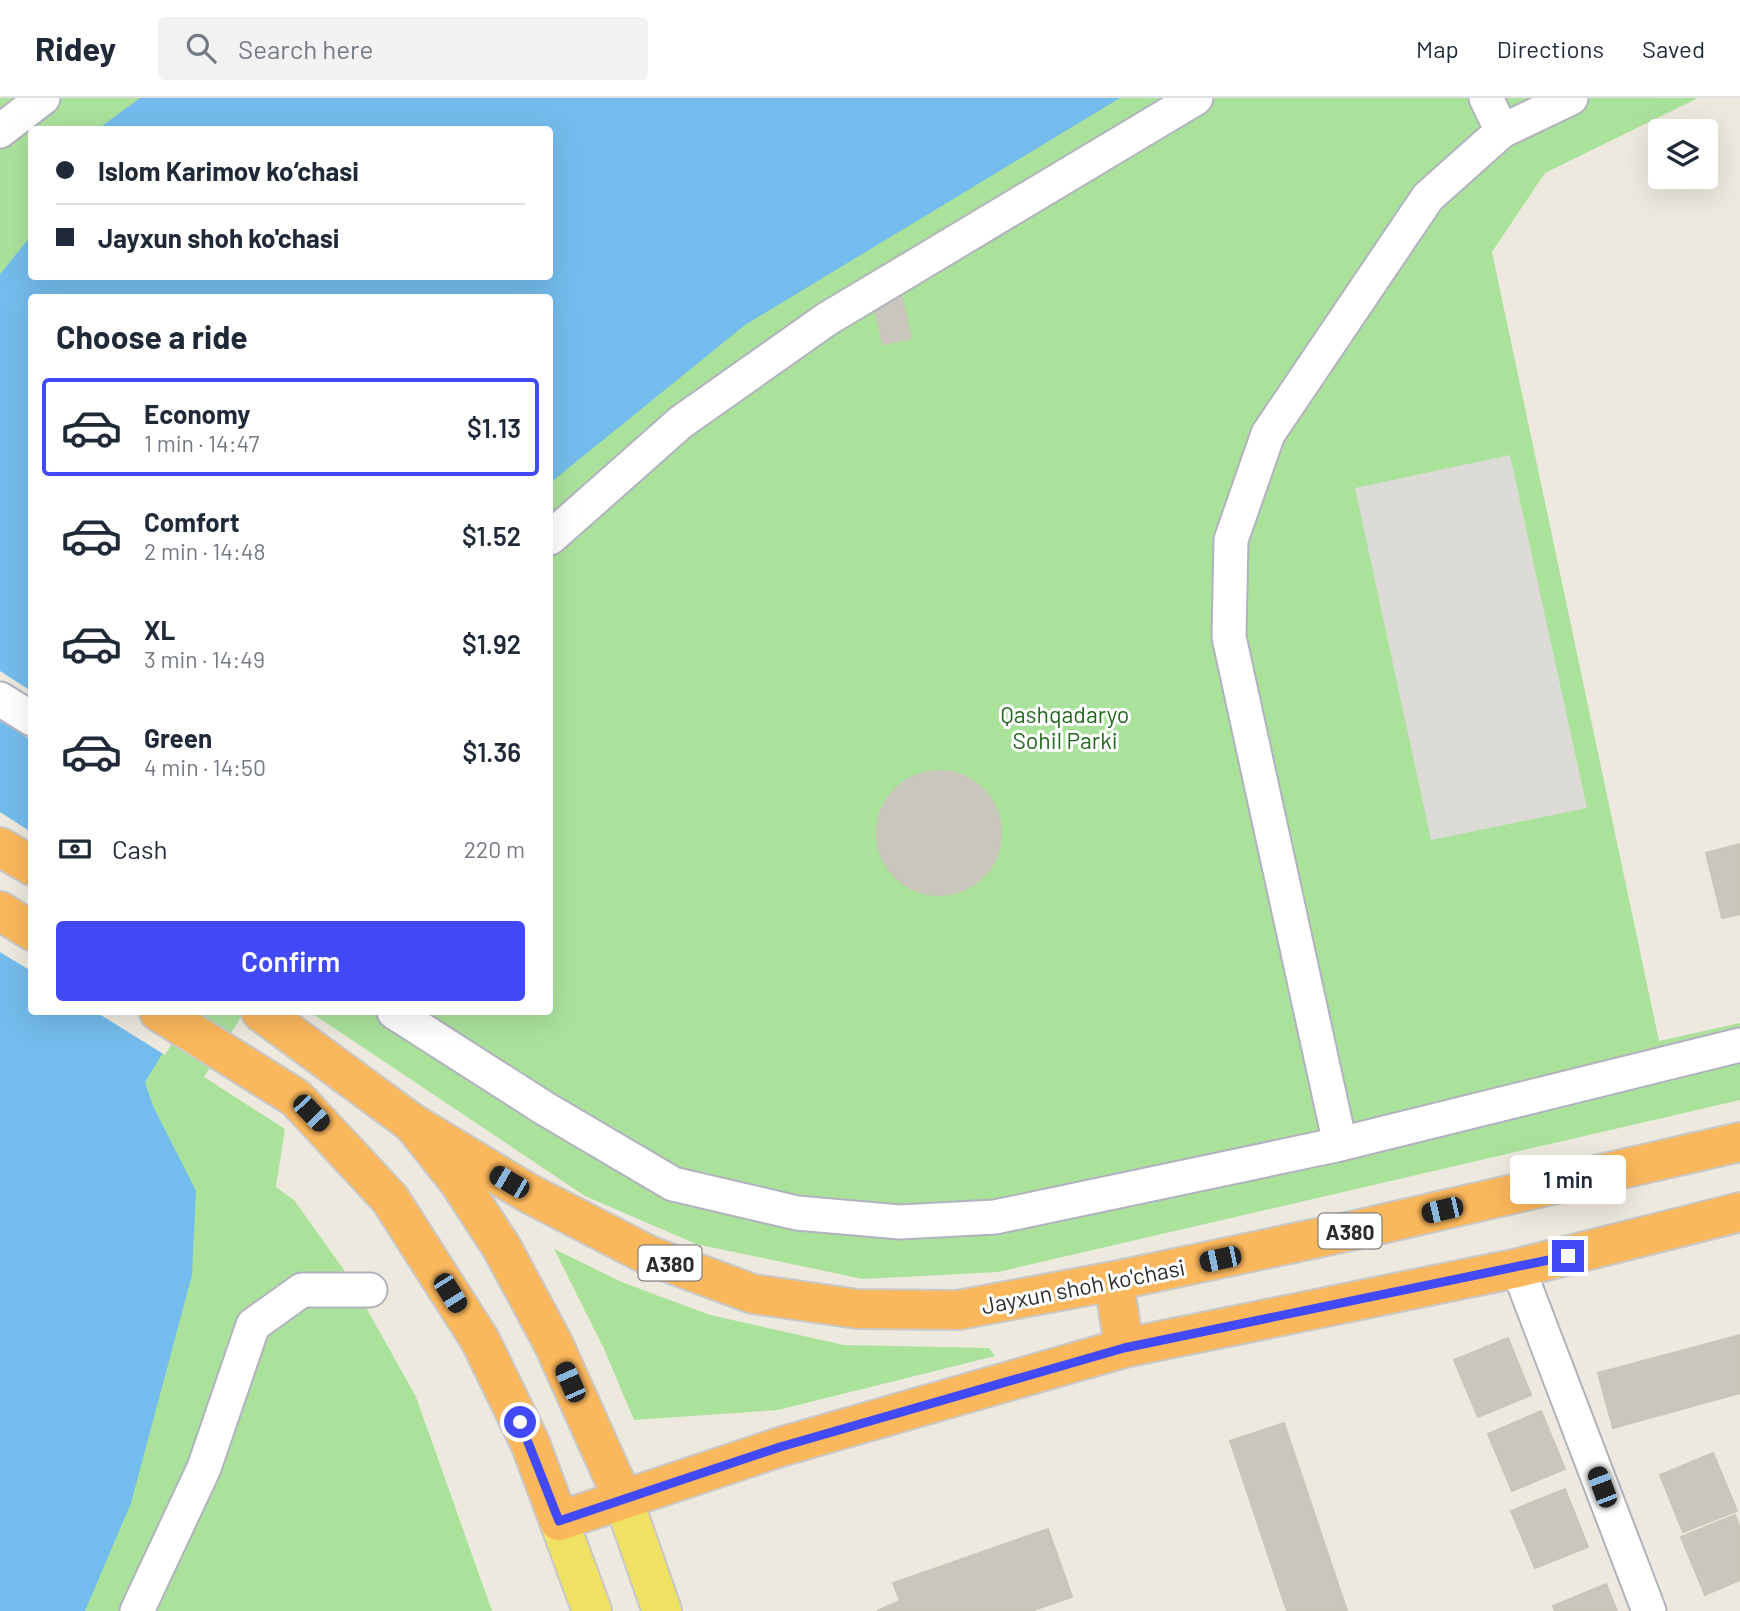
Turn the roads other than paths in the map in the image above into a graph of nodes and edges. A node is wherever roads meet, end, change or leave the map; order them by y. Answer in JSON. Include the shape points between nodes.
{"nodes":[{"id":1,"x":43,"y":98,"type":"edge"},
{"id":2,"x":1196,"y":98,"type":"edge"},
{"id":3,"x":1486,"y":98,"type":"edge"},
{"id":4,"x":1570,"y":98,"type":"edge"},
{"id":5,"x":0,"y":131,"type":"edge"},
{"id":6,"x":1502,"y":131,"type":"junction"},
{"id":7,"x":553,"y":535,"type":"edge"},
{"id":8,"x":0,"y":699,"type":"edge"},
{"id":9,"x":28,"y":716,"type":"edge"},
{"id":10,"x":0,"y":847,"type":"edge"},
{"id":11,"x":28,"y":864,"type":"edge"},
{"id":12,"x":0,"y":911,"type":"edge"},
{"id":13,"x":28,"y":928,"type":"edge"},
{"id":14,"x":164,"y":1015,"type":"edge"},
{"id":15,"x":266,"y":1015,"type":"edge"},
{"id":16,"x":399,"y":1015,"type":"edge"},
{"id":17,"x":1740,"y":1045,"type":"edge"},
{"id":18,"x":412,"y":1123,"type":"junction"},
{"id":19,"x":1740,"y":1142,"type":"edge"},
{"id":20,"x":1340,"y":1144,"type":"junction"},
{"id":21,"x":1740,"y":1212,"type":"edge"},
{"id":22,"x":1518,"y":1268,"type":"junction"},
{"id":23,"x":1114,"y":1281,"type":"junction"},
{"id":24,"x":370,"y":1290,"type":"dead end"},
{"id":25,"x":1124,"y":1348,"type":"junction"},
{"id":26,"x":624,"y":1499,"type":"junction"},
{"id":27,"x":559,"y":1521,"type":"junction"},
{"id":28,"x":137,"y":1611,"type":"edge"},
{"id":29,"x":592,"y":1611,"type":"edge"},
{"id":30,"x":662,"y":1611,"type":"edge"},
{"id":31,"x":1649,"y":1611,"type":"edge"}],
"edges":[{"from":1,"to":5,"type":"street"},
{"from":2,"to":7,"type":"street","via":[[827,319],[681,422]]},
{"from":3,"to":6,"type":"street"},
{"from":4,"to":6,"type":"street"},
{"from":6,"to":20,"type":"street","via":[[1428,197],[1268,434],[1231,540],[1229,638]]},
{"from":8,"to":9,"type":"street"},
{"from":10,"to":11,"type":"highway"},
{"from":12,"to":13,"type":"highway"},
{"from":14,"to":27,"type":"highway","via":[[296,1098],[390,1199],[480,1340],[530,1443]]},
{"from":15,"to":18,"type":"highway","number":"A380"},
{"from":16,"to":20,"type":"street","via":[[673,1184],[797,1213],[900,1222],[995,1217]]},
{"from":17,"to":20,"type":"street"},
{"from":18,"to":23,"type":"highway","name":"Jayxun shoh ko'chasi","number":"A380","via":[[528,1193],[648,1255],[753,1294],[859,1309],[958,1310]]},
{"from":18,"to":26,"type":"highway","number":"A380","via":[[459,1182],[502,1248],[553,1343]]},
{"from":19,"to":23,"type":"highway","name":"Jayxun shoh ko'chasi","number":"A380"},
{"from":21,"to":22,"type":"highway"},
{"from":22,"to":25,"type":"highway"},
{"from":22,"to":31,"type":"street"},
{"from":23,"to":25,"type":"highway"},
{"from":24,"to":28,"type":"street","via":[[302,1290],[253,1325],[204,1468]]},
{"from":25,"to":26,"type":"highway","via":[[780,1447]]},
{"from":26,"to":27,"type":"highway"},
{"from":26,"to":30,"type":"main road"},
{"from":27,"to":29,"type":"main road"}]}
